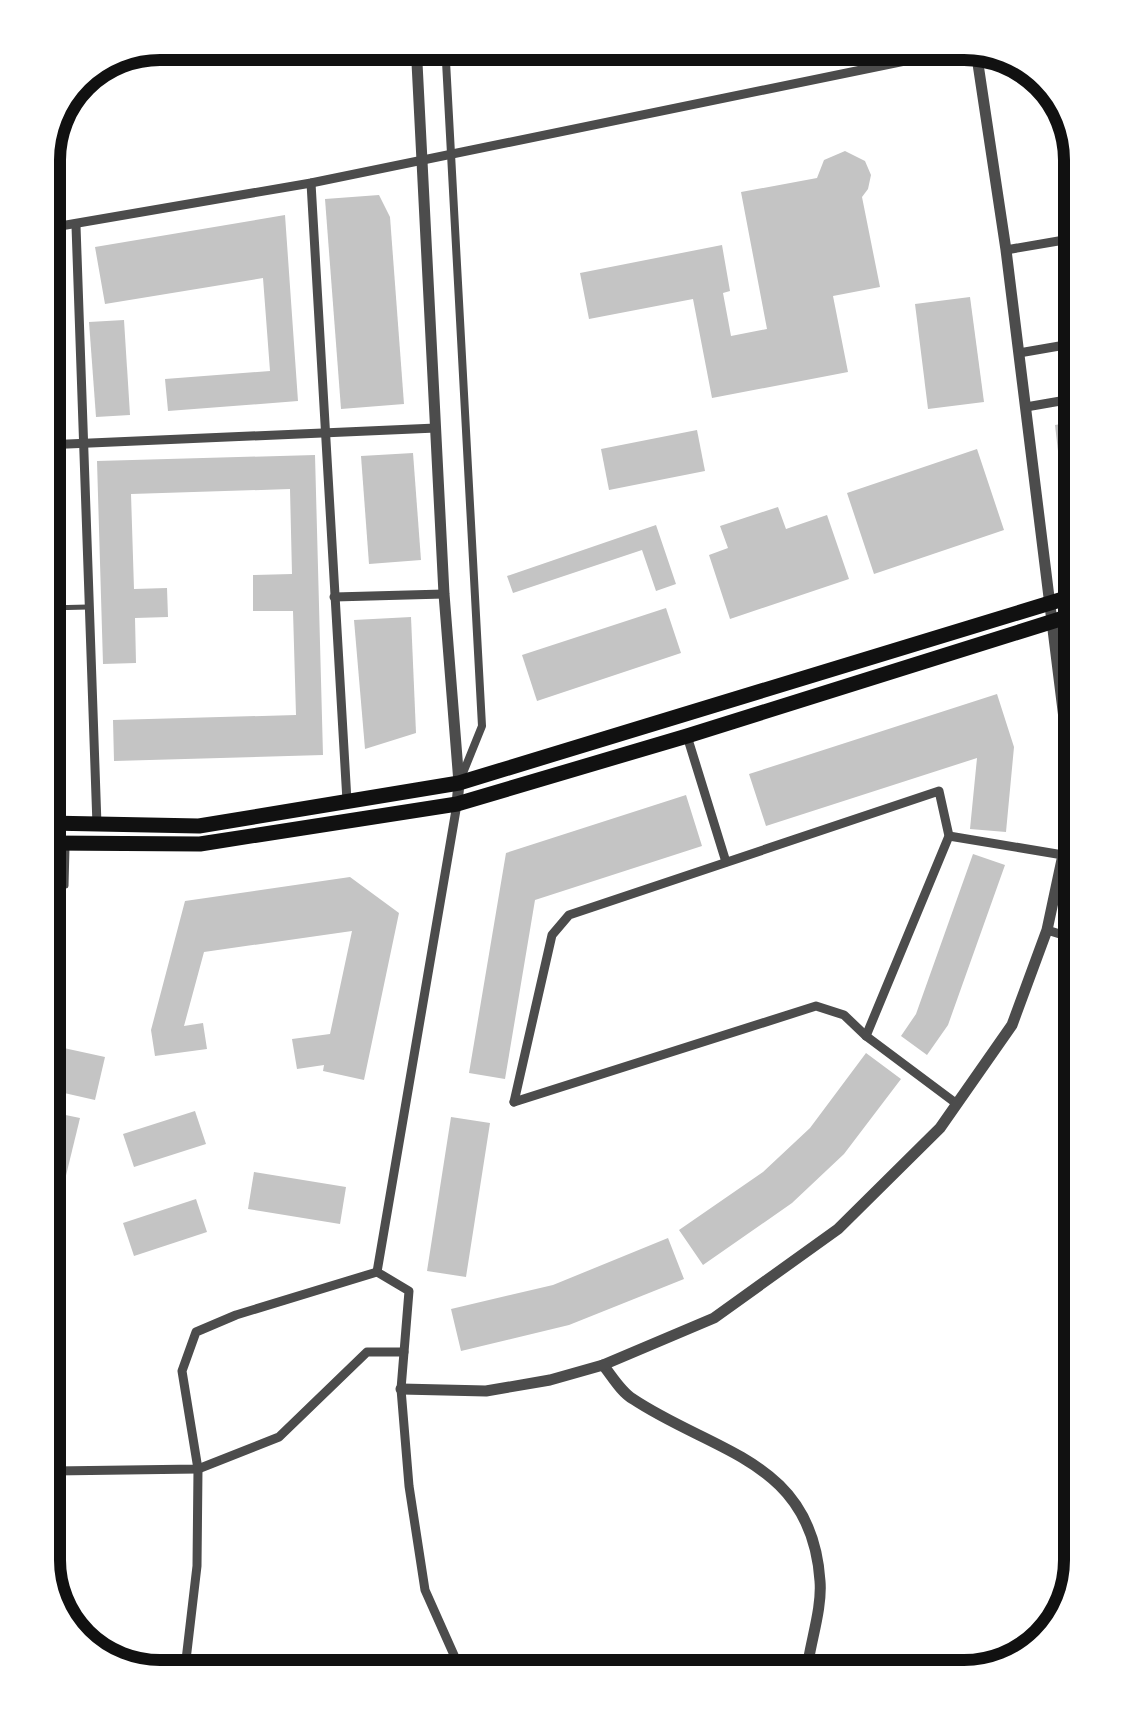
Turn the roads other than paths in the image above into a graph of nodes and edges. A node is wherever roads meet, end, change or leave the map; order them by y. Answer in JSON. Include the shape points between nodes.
{"nodes":[{"id":1,"x":417,"y":60,"type":"edge"},
{"id":2,"x":446,"y":60,"type":"edge"},
{"id":3,"x":903,"y":60,"type":"edge"},
{"id":4,"x":979,"y":61,"type":"edge"},
{"id":5,"x":450,"y":152,"type":"junction"},
{"id":6,"x":422,"y":158,"type":"junction"},
{"id":7,"x":311,"y":182,"type":"junction"},
{"id":8,"x":76,"y":226,"type":"junction"},
{"id":9,"x":60,"y":228,"type":"edge"},
{"id":10,"x":1064,"y":240,"type":"edge"},
{"id":11,"x":1006,"y":250,"type":"junction"},
{"id":12,"x":1064,"y":345,"type":"edge"},
{"id":13,"x":1019,"y":353,"type":"junction"},
{"id":14,"x":1064,"y":400,"type":"edge"},
{"id":15,"x":1026,"y":407,"type":"junction"},
{"id":16,"x":436,"y":428,"type":"junction"},
{"id":17,"x":324,"y":433,"type":"junction"},
{"id":18,"x":82,"y":444,"type":"junction"},
{"id":19,"x":60,"y":445,"type":"edge"},
{"id":20,"x":444,"y":594,"type":"junction"},
{"id":21,"x":334,"y":597,"type":"junction"},
{"id":22,"x":1064,"y":599,"type":"edge"},
{"id":23,"x":1051,"y":603,"type":"junction"},
{"id":24,"x":88,"y":607,"type":"junction"},
{"id":25,"x":60,"y":608,"type":"edge"},
{"id":26,"x":1064,"y":618,"type":"edge"},
{"id":27,"x":1052,"y":621,"type":"junction"},
{"id":28,"x":1064,"y":718,"type":"edge"},
{"id":29,"x":687,"y":736,"type":"junction"},
{"id":30,"x":459,"y":782,"type":"junction"},
{"id":31,"x":348,"y":802,"type":"junction"},
{"id":32,"x":457,"y":804,"type":"junction"},
{"id":33,"x":60,"y":824,"type":"edge"},
{"id":34,"x":97,"y":825,"type":"junction"},
{"id":35,"x":949,"y":836,"type":"junction"},
{"id":36,"x":60,"y":844,"type":"edge"},
{"id":37,"x":67,"y":844,"type":"junction"},
{"id":38,"x":1064,"y":848,"type":"edge"},
{"id":39,"x":1063,"y":856,"type":"junction"},
{"id":40,"x":726,"y":862,"type":"junction"},
{"id":41,"x":66,"y":886,"type":"dead end"},
{"id":42,"x":1048,"y":930,"type":"junction"},
{"id":43,"x":1064,"y":935,"type":"edge"},
{"id":44,"x":866,"y":1036,"type":"junction"},
{"id":45,"x":957,"y":1104,"type":"junction"},
{"id":46,"x":377,"y":1272,"type":"junction"},
{"id":47,"x":404,"y":1352,"type":"junction"},
{"id":48,"x":603,"y":1365,"type":"junction"},
{"id":49,"x":401,"y":1389,"type":"junction"},
{"id":50,"x":198,"y":1469,"type":"junction"},
{"id":51,"x":60,"y":1471,"type":"edge"},
{"id":52,"x":186,"y":1660,"type":"edge"},
{"id":53,"x":456,"y":1660,"type":"edge"},
{"id":54,"x":809,"y":1660,"type":"edge"}],
"edges":[{"from":1,"to":6,"type":"street"},
{"from":2,"to":5,"type":"street"},
{"from":3,"to":5,"type":"street"},
{"from":4,"to":11,"type":"street"},
{"from":5,"to":6,"type":"street"},
{"from":5,"to":30,"type":"street","via":[[482,726]]},
{"from":6,"to":7,"type":"street"},
{"from":6,"to":16,"type":"street"},
{"from":7,"to":8,"type":"street"},
{"from":7,"to":17,"type":"street"},
{"from":8,"to":9,"type":"street"},
{"from":8,"to":18,"type":"street"},
{"from":10,"to":11,"type":"street"},
{"from":11,"to":13,"type":"street"},
{"from":12,"to":13,"type":"street"},
{"from":13,"to":15,"type":"street"},
{"from":14,"to":15,"type":"street"},
{"from":15,"to":23,"type":"street"},
{"from":16,"to":17,"type":"street"},
{"from":16,"to":20,"type":"street"},
{"from":17,"to":18,"type":"street"},
{"from":17,"to":21,"type":"street"},
{"from":18,"to":19,"type":"street"},
{"from":18,"to":24,"type":"street"},
{"from":20,"to":21,"type":"street"},
{"from":20,"to":30,"type":"street"},
{"from":21,"to":31,"type":"street"},
{"from":22,"to":23,"type":"main road"},
{"from":23,"to":27,"type":"street"},
{"from":23,"to":30,"type":"main road"},
{"from":24,"to":25,"type":"lane"},
{"from":24,"to":34,"type":"street"},
{"from":26,"to":27,"type":"main road"},
{"from":27,"to":28,"type":"street"},
{"from":27,"to":29,"type":"main road"},
{"from":29,"to":32,"type":"main road"},
{"from":29,"to":40,"type":"street"},
{"from":30,"to":31,"type":"main road"},
{"from":30,"to":32,"type":"street"},
{"from":31,"to":34,"type":"main road","via":[[200,826]]},
{"from":32,"to":37,"type":"main road","via":[[200,844]]},
{"from":32,"to":46,"type":"street"},
{"from":33,"to":34,"type":"main road"},
{"from":35,"to":39,"type":"street"},
{"from":35,"to":40,"type":"street","via":[[940,791]]},
{"from":35,"to":44,"type":"street"},
{"from":36,"to":37,"type":"main road"},
{"from":37,"to":41,"type":"lane"},
{"from":38,"to":39,"type":"street"},
{"from":39,"to":42,"type":"street"},
{"from":40,"to":44,"type":"street","via":[[578,912],[556,927],[514,1102],[816,1006],[844,1016]]},
{"from":42,"to":43,"type":"street"},
{"from":42,"to":45,"type":"street","via":[[1012,1025]]},
{"from":44,"to":45,"type":"street"},
{"from":45,"to":48,"type":"street","via":[[838,1229],[714,1318]]},
{"from":46,"to":47,"type":"street","via":[[409,1291]]},
{"from":46,"to":50,"type":"street","via":[[196,1332],[182,1370]]},
{"from":47,"to":49,"type":"street"},
{"from":47,"to":50,"type":"street","via":[[367,1352],[279,1436]]},
{"from":48,"to":49,"type":"street","via":[[486,1391]]},
{"from":48,"to":54,"type":"street","via":[[630,1398],[747,1458],[793,1498],[814,1543],[820,1584]]},
{"from":49,"to":53,"type":"street","via":[[425,1590]]},
{"from":50,"to":51,"type":"street"},
{"from":50,"to":52,"type":"street","via":[[197,1566]]}]}
